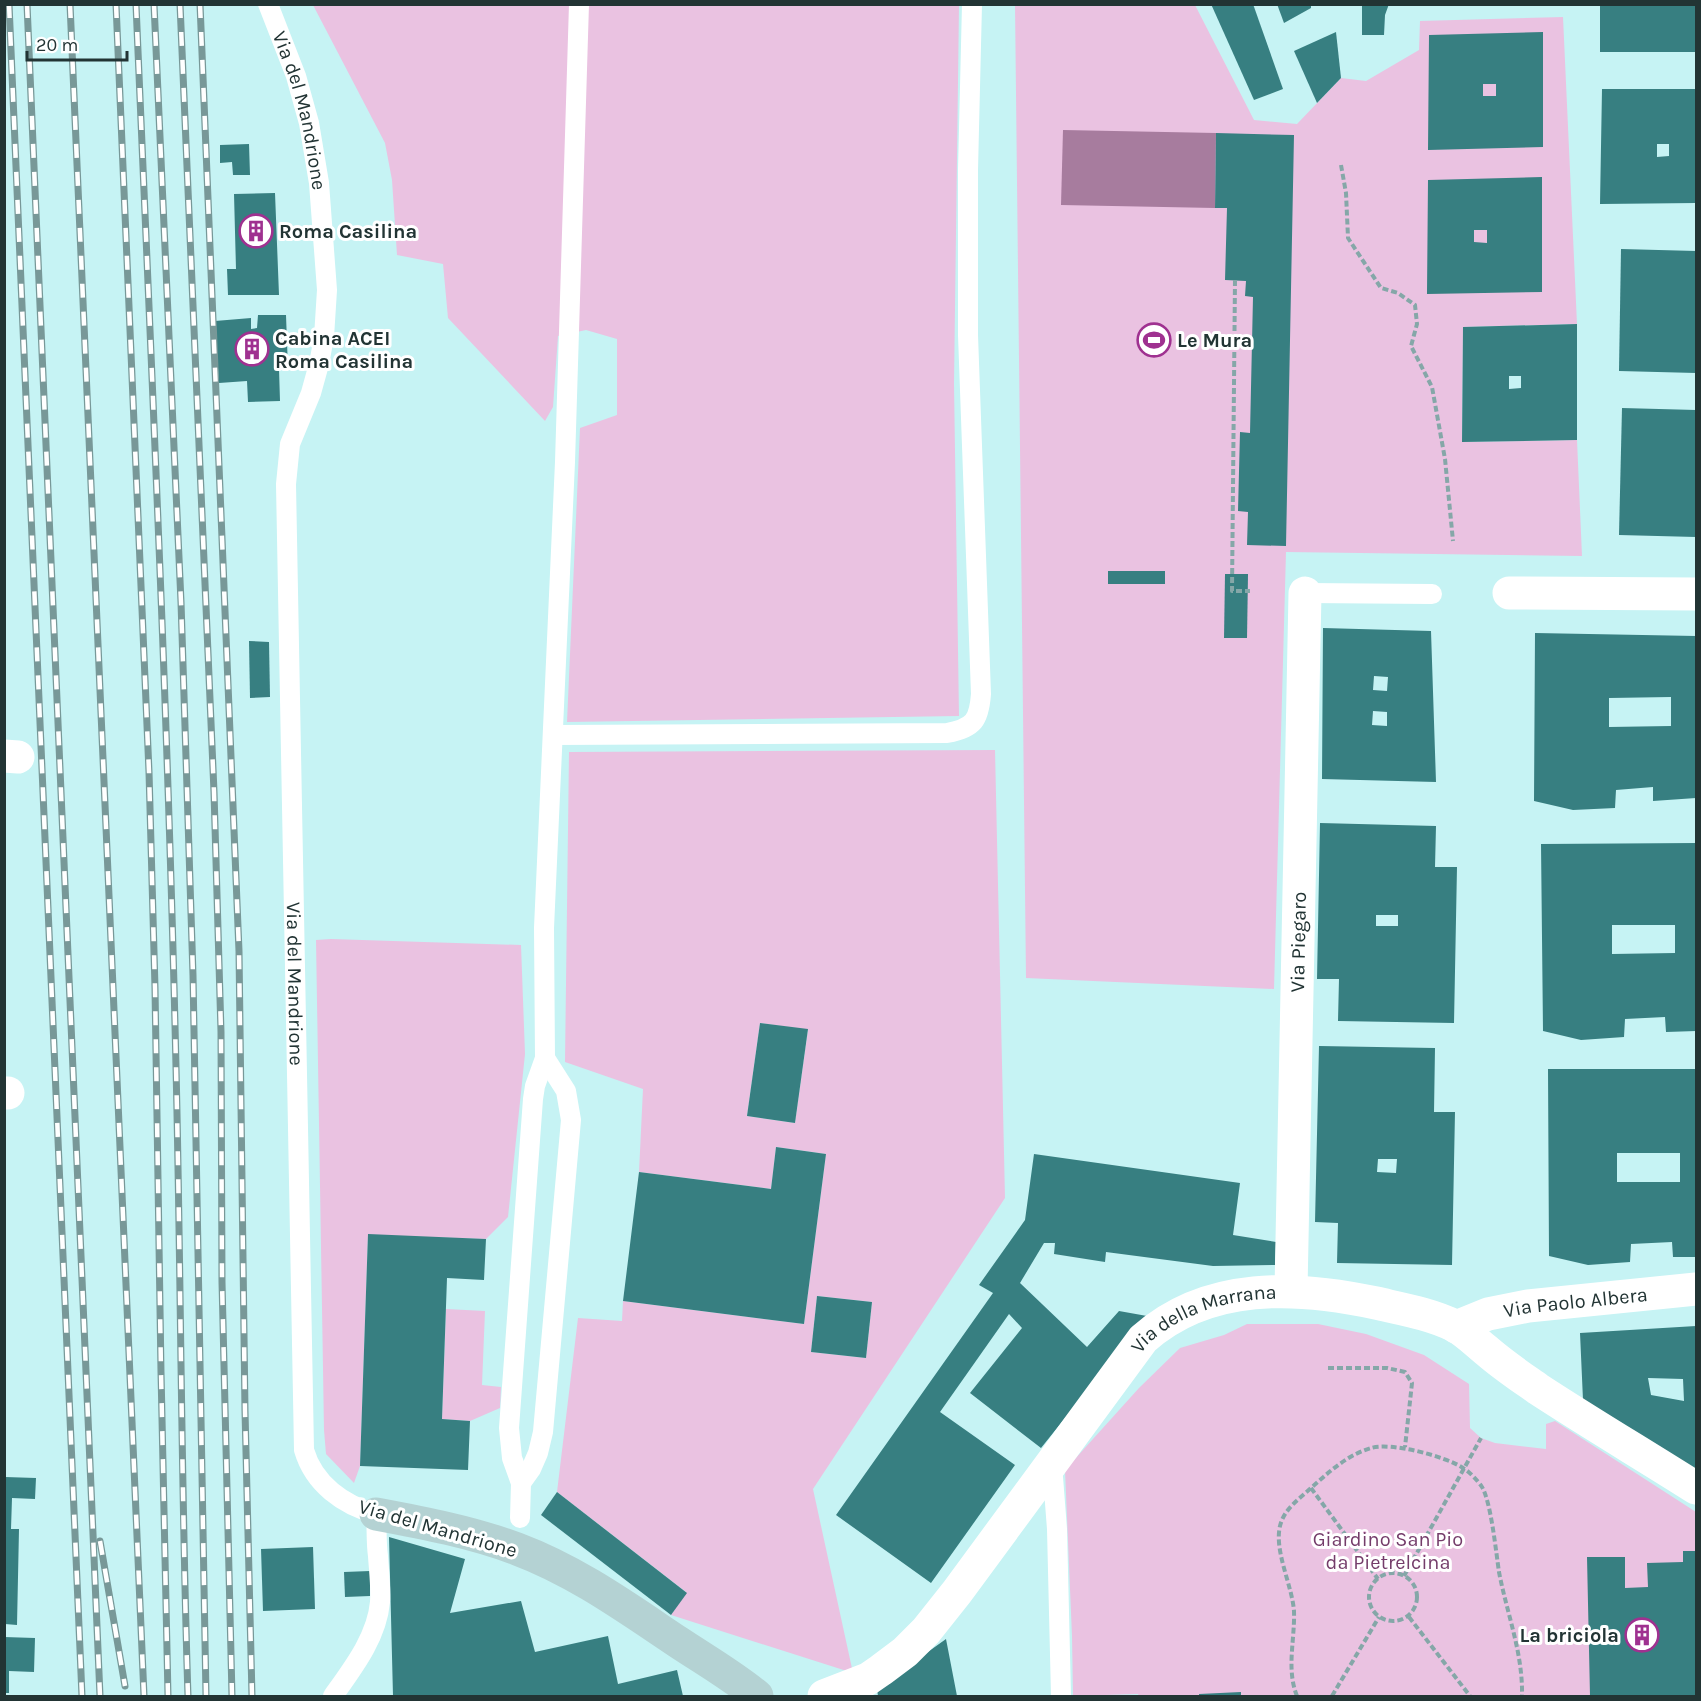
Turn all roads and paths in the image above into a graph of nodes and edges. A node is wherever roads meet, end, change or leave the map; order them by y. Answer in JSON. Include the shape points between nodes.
{"nodes":[{"id":1,"x":268,"y":4,"type":"edge"},
{"id":2,"x":579,"y":4,"type":"edge"},
{"id":3,"x":972,"y":4,"type":"edge"},
{"id":4,"x":1341,"y":165,"type":"dead end"},
{"id":5,"x":1235,"y":280,"type":"dead end"},
{"id":6,"x":1453,"y":541,"type":"dead end"},
{"id":7,"x":1250,"y":591,"type":"dead end"},
{"id":8,"x":1305,"y":593,"type":"joint"},
{"id":9,"x":1509,"y":593,"type":"dead end"},
{"id":10,"x":1432,"y":594,"type":"dead end"},
{"id":11,"x":1696,"y":594,"type":"edge"},
{"id":12,"x":552,"y":735,"type":"junction"},
{"id":13,"x":545,"y":1058,"type":"junction"},
{"id":14,"x":1696,"y":1289,"type":"edge"},
{"id":15,"x":1291,"y":1290,"type":"junction"},
{"id":16,"x":1456,"y":1327,"type":"junction"},
{"id":17,"x":1328,"y":1368,"type":"dead end"},
{"id":18,"x":1481,"y":1438,"type":"dead end"},
{"id":19,"x":1406,"y":1447,"type":"junction"},
{"id":20,"x":1052,"y":1464,"type":"junction"},
{"id":21,"x":1463,"y":1468,"type":"junction"},
{"id":22,"x":521,"y":1483,"type":"junction"},
{"id":23,"x":1311,"y":1488,"type":"junction"},
{"id":24,"x":1696,"y":1488,"type":"edge"},
{"id":25,"x":376,"y":1514,"type":"junction"},
{"id":26,"x":520,"y":1518,"type":"dead end"},
{"id":27,"x":1404,"y":1576,"type":"junction"},
{"id":28,"x":1378,"y":1579,"type":"junction"},
{"id":29,"x":1379,"y":1617,"type":"junction"},
{"id":30,"x":1409,"y":1617,"type":"junction"},
{"id":31,"x":333,"y":1696,"type":"edge"},
{"id":32,"x":757,"y":1696,"type":"edge"},
{"id":33,"x":824,"y":1696,"type":"edge"},
{"id":34,"x":1061,"y":1696,"type":"edge"},
{"id":35,"x":1297,"y":1696,"type":"edge"},
{"id":36,"x":1332,"y":1696,"type":"edge"},
{"id":37,"x":1470,"y":1696,"type":"edge"},
{"id":38,"x":1522,"y":1696,"type":"edge"}],
"edges":[{"from":1,"to":25,"type":"lane","name":"Via del Mandrione","via":[[296,76],[309,123],[319,183],[327,290],[319,364],[290,444],[286,484],[304,1450],[308,1464],[330,1491]]},
{"from":2,"to":12,"type":"lane"},
{"from":3,"to":12,"type":"lane","via":[[968,335],[980,711],[973,723],[947,733]]},
{"from":4,"to":6,"type":"path","via":[[1348,238],[1381,288],[1398,293],[1414,305],[1417,324],[1411,346],[1431,387],[1445,459]]},
{"from":5,"to":7,"type":"path","via":[[1232,591]]},
{"from":8,"to":10,"type":"lane"},
{"from":8,"to":15,"type":"street","name":"Via Piegaro"},
{"from":9,"to":11,"type":"street"},
{"from":12,"to":13,"type":"lane","via":[[543,954]]},
{"from":13,"to":22,"type":"lane","via":[[533,1099],[509,1428],[512,1458]]},
{"from":13,"to":22,"type":"lane","via":[[566,1091],[571,1120],[543,1432],[534,1461]]},
{"from":14,"to":16,"type":"street","name":"Via Paolo Albera","via":[[1507,1309]]},
{"from":15,"to":16,"type":"street","name":"Via della Marrana","via":[[1396,1307]]},
{"from":15,"to":20,"type":"street","name":"Via della Marrana","via":[[1218,1300],[1186,1309],[1164,1322],[1143,1339]]},
{"from":16,"to":24,"type":"street","name":"Via della Marrana","via":[[1539,1389]]},
{"from":17,"to":19,"type":"path","via":[[1387,1368],[1405,1372],[1412,1383]]},
{"from":18,"to":21,"type":"path"},
{"from":19,"to":21,"type":"path"},
{"from":19,"to":23,"type":"path","via":[[1372,1447],[1344,1460]]},
{"from":20,"to":33,"type":"street","name":"Via della Marrana","via":[[916,1642],[868,1678]]},
{"from":20,"to":34,"type":"lane"},
{"from":21,"to":27,"type":"path"},
{"from":21,"to":38,"type":"path","via":[[1482,1488],[1486,1502],[1516,1639]]},
{"from":22,"to":26,"type":"lane"},
{"from":23,"to":28,"type":"path"},
{"from":23,"to":35,"type":"path","via":[[1288,1508],[1280,1526],[1280,1546],[1294,1611],[1292,1683]]},
{"from":25,"to":31,"type":"lane","via":[[380,1602],[377,1620]]},
{"from":25,"to":32,"type":"street","name":"Via del Mandrione","via":[[490,1540],[564,1570],[627,1607]]},
{"from":27,"to":28,"type":"path","via":[[1390,1573]]},
{"from":27,"to":30,"type":"path","via":[[1417,1591],[1416,1605]]},
{"from":28,"to":29,"type":"path","via":[[1371,1589],[1370,1602]]},
{"from":29,"to":30,"type":"path","via":[[1391,1621]]},
{"from":29,"to":36,"type":"path"},
{"from":30,"to":37,"type":"path"}]}
